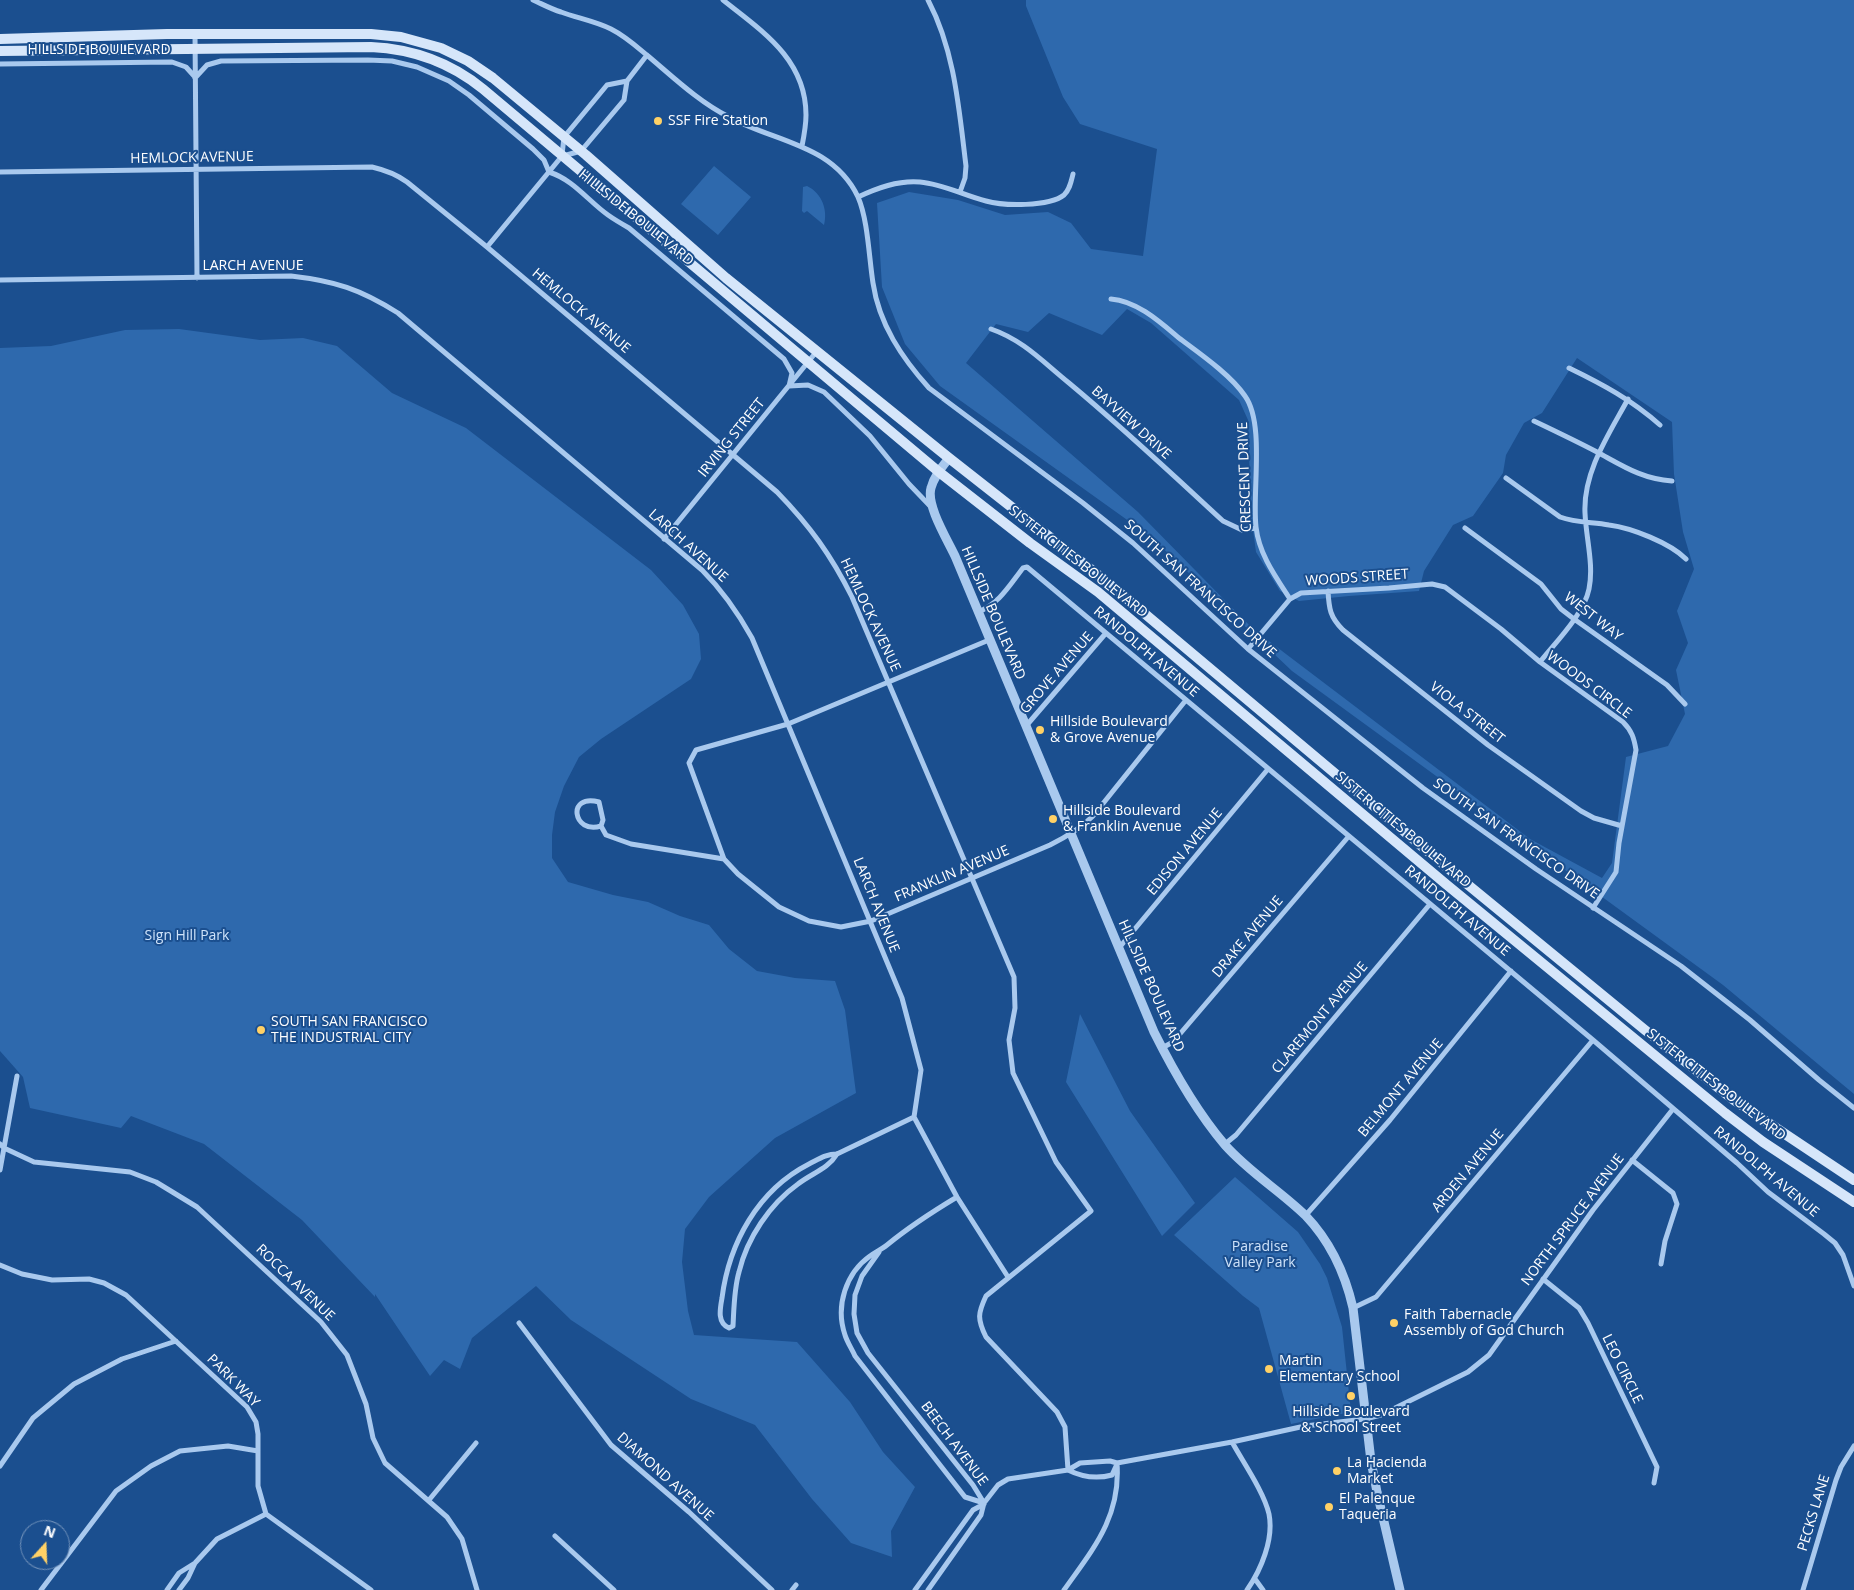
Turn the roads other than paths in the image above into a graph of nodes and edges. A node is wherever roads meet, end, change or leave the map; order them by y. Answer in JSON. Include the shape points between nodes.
{"nodes":[{"id":1,"x":533,"y":0,"type":"edge"},
{"id":2,"x":723,"y":0,"type":"edge"},
{"id":3,"x":928,"y":0,"type":"edge"},
{"id":4,"x":195,"y":34,"type":"junction"},
{"id":5,"x":0,"y":39,"type":"edge"},
{"id":6,"x":195,"y":48,"type":"junction"},
{"id":7,"x":0,"y":51,"type":"edge"},
{"id":8,"x":647,"y":55,"type":"junction"},
{"id":9,"x":0,"y":64,"type":"edge"},
{"id":10,"x":195,"y":78,"type":"junction"},
{"id":11,"x":627,"y":81,"type":"junction"},
{"id":12,"x":564,"y":137,"type":"junction"},
{"id":13,"x":802,"y":146,"type":"junction"},
{"id":14,"x":581,"y":151,"type":"junction"},
{"id":15,"x":562,"y":156,"type":"junction"},
{"id":16,"x":196,"y":170,"type":"junction"},
{"id":17,"x":0,"y":172,"type":"edge"},
{"id":18,"x":548,"y":172,"type":"junction"},
{"id":19,"x":1073,"y":174,"type":"dead end"},
{"id":20,"x":960,"y":192,"type":"junction"},
{"id":21,"x":858,"y":197,"type":"junction"},
{"id":22,"x":487,"y":247,"type":"junction"},
{"id":23,"x":197,"y":278,"type":"junction"},
{"id":24,"x":0,"y":280,"type":"edge"},
{"id":25,"x":1111,"y":298,"type":"dead end"},
{"id":26,"x":991,"y":329,"type":"dead end"},
{"id":27,"x":817,"y":352,"type":"junction"},
{"id":28,"x":808,"y":363,"type":"junction"},
{"id":29,"x":1569,"y":368,"type":"dead end"},
{"id":30,"x":789,"y":386,"type":"junction"},
{"id":31,"x":1628,"y":399,"type":"junction"},
{"id":32,"x":1534,"y":421,"type":"dead end"},
{"id":33,"x":1660,"y":424,"type":"dead end"},
{"id":34,"x":1599,"y":453,"type":"junction"},
{"id":35,"x":733,"y":455,"type":"junction"},
{"id":36,"x":949,"y":458,"type":"junction"},
{"id":37,"x":938,"y":472,"type":"junction"},
{"id":38,"x":1506,"y":478,"type":"dead end"},
{"id":39,"x":1672,"y":481,"type":"dead end"},
{"id":40,"x":932,"y":508,"type":"junction"},
{"id":41,"x":1586,"y":523,"type":"junction"},
{"id":42,"x":1256,"y":528,"type":"junction"},
{"id":43,"x":1465,"y":528,"type":"dead end"},
{"id":44,"x":664,"y":539,"type":"junction"},
{"id":45,"x":1686,"y":560,"type":"dead end"},
{"id":46,"x":1432,"y":584,"type":"joint"},
{"id":47,"x":1328,"y":591,"type":"junction"},
{"id":48,"x":1290,"y":598,"type":"junction"},
{"id":49,"x":978,"y":612,"type":"junction"},
{"id":50,"x":1574,"y":619,"type":"junction"},
{"id":51,"x":1106,"y":633,"type":"junction"},
{"id":52,"x":989,"y":640,"type":"junction"},
{"id":53,"x":1248,"y":649,"type":"junction"},
{"id":54,"x":1540,"y":662,"type":"junction"},
{"id":55,"x":888,"y":682,"type":"junction"},
{"id":56,"x":1186,"y":700,"type":"junction"},
{"id":57,"x":1685,"y":704,"type":"dead end"},
{"id":58,"x":788,"y":724,"type":"junction"},
{"id":59,"x":1025,"y":727,"type":"junction"},
{"id":60,"x":1268,"y":769,"type":"junction"},
{"id":61,"x":601,"y":826,"type":"junction"},
{"id":62,"x":1622,"y":826,"type":"junction"},
{"id":63,"x":1071,"y":834,"type":"junction"},
{"id":64,"x":1349,"y":836,"type":"junction"},
{"id":65,"x":724,"y":859,"type":"junction"},
{"id":66,"x":971,"y":878,"type":"junction"},
{"id":67,"x":1430,"y":904,"type":"junction"},
{"id":68,"x":1593,"y":908,"type":"junction"},
{"id":69,"x":871,"y":921,"type":"junction"},
{"id":70,"x":1119,"y":949,"type":"junction"},
{"id":71,"x":1511,"y":972,"type":"junction"},
{"id":72,"x":1592,"y":1040,"type":"junction"},
{"id":73,"x":1162,"y":1048,"type":"junction"},
{"id":74,"x":17,"y":1076,"type":"dead end"},
{"id":75,"x":1854,"y":1108,"type":"edge"},
{"id":76,"x":1673,"y":1109,"type":"junction"},
{"id":77,"x":914,"y":1117,"type":"junction"},
{"id":78,"x":1225,"y":1144,"type":"junction"},
{"id":79,"x":2,"y":1146,"type":"edge"},
{"id":80,"x":837,"y":1154,"type":"junction"},
{"id":81,"x":1632,"y":1160,"type":"junction"},
{"id":82,"x":0,"y":1170,"type":"edge"},
{"id":83,"x":1854,"y":1180,"type":"edge"},
{"id":84,"x":957,"y":1197,"type":"junction"},
{"id":85,"x":1854,"y":1202,"type":"edge"},
{"id":86,"x":1305,"y":1216,"type":"junction"},
{"id":87,"x":879,"y":1251,"type":"junction"},
{"id":88,"x":1661,"y":1264,"type":"dead end"},
{"id":89,"x":0,"y":1265,"type":"edge"},
{"id":90,"x":727,"y":1268,"type":"junction"},
{"id":91,"x":739,"y":1271,"type":"junction"},
{"id":92,"x":1008,"y":1277,"type":"junction"},
{"id":93,"x":1543,"y":1279,"type":"junction"},
{"id":94,"x":1854,"y":1286,"type":"edge"},
{"id":95,"x":1353,"y":1308,"type":"junction"},
{"id":96,"x":519,"y":1323,"type":"dead end"},
{"id":97,"x":176,"y":1341,"type":"junction"},
{"id":98,"x":1365,"y":1419,"type":"junction"},
{"id":99,"x":1232,"y":1442,"type":"junction"},
{"id":100,"x":476,"y":1443,"type":"dead end"},
{"id":101,"x":1854,"y":1446,"type":"edge"},
{"id":102,"x":258,"y":1451,"type":"junction"},
{"id":103,"x":1117,"y":1463,"type":"junction"},
{"id":104,"x":0,"y":1466,"type":"edge"},
{"id":105,"x":1068,"y":1470,"type":"junction"},
{"id":106,"x":1654,"y":1483,"type":"dead end"},
{"id":107,"x":429,"y":1500,"type":"junction"},
{"id":108,"x":984,"y":1503,"type":"junction"},
{"id":109,"x":266,"y":1514,"type":"junction"},
{"id":110,"x":555,"y":1536,"type":"dead end"},
{"id":111,"x":195,"y":1563,"type":"junction"},
{"id":112,"x":1255,"y":1579,"type":"junction"},
{"id":113,"x":796,"y":1585,"type":"dead end"},
{"id":114,"x":41,"y":1590,"type":"edge"},
{"id":115,"x":167,"y":1590,"type":"edge"},
{"id":116,"x":179,"y":1590,"type":"edge"},
{"id":117,"x":371,"y":1590,"type":"edge"},
{"id":118,"x":478,"y":1590,"type":"edge"},
{"id":119,"x":614,"y":1590,"type":"edge"},
{"id":120,"x":772,"y":1590,"type":"edge"},
{"id":121,"x":792,"y":1590,"type":"edge"},
{"id":122,"x":915,"y":1590,"type":"edge"},
{"id":123,"x":928,"y":1590,"type":"edge"},
{"id":124,"x":1064,"y":1590,"type":"edge"},
{"id":125,"x":1247,"y":1590,"type":"edge"},
{"id":126,"x":1263,"y":1590,"type":"edge"},
{"id":127,"x":1400,"y":1590,"type":"edge"},
{"id":128,"x":1803,"y":1590,"type":"edge"}],
"edges":[{"from":1,"to":8,"type":"street","name":"SOUTH SAN FRANCISCO DRIVE","via":[[611,28]]},
{"from":2,"to":13,"type":"street","via":[[773,40],[791,61],[803,92],[806,115]]},
{"from":3,"to":20,"type":"street","via":[[937,17],[951,63],[966,166],[966,178]]},
{"from":4,"to":5,"type":"main road","name":"HILLSIDE BOULEVARD"},
{"from":4,"to":6,"type":"street"},
{"from":4,"to":12,"type":"main road","name":"HILLSIDE BOULEVARD","via":[[371,34],[421,42],[476,66]]},
{"from":6,"to":7,"type":"main road","name":"HILLSIDE BOULEVARD"},
{"from":6,"to":10,"type":"street"},
{"from":6,"to":15,"type":"main road","name":"HILLSIDE BOULEVARD","via":[[371,46],[421,54],[467,77]]},
{"from":8,"to":11,"type":"street"},
{"from":8,"to":13,"type":"street","name":"SOUTH SAN FRANCISCO DRIVE","via":[[706,103],[729,117]]},
{"from":9,"to":10,"type":"street","name":"HILLSIDE BOULEVARD","via":[[172,62],[186,67]]},
{"from":10,"to":16,"type":"street"},
{"from":10,"to":18,"type":"street","via":[[207,65],[221,61],[368,60],[405,64],[439,76],[469,95],[533,149],[544,160]]},
{"from":11,"to":12,"type":"street","via":[[607,85]]},
{"from":11,"to":14,"type":"street","via":[[624,100]]},
{"from":12,"to":14,"type":"main road","name":"HILLSIDE BOULEVARD"},
{"from":12,"to":15,"type":"street"},
{"from":13,"to":21,"type":"street","name":"SOUTH SAN FRANCISCO DRIVE","via":[[826,159]]},
{"from":14,"to":15,"type":"street"},
{"from":14,"to":27,"type":"main road","name":"HILLSIDE BOULEVARD","via":[[726,278]]},
{"from":15,"to":18,"type":"street"},
{"from":15,"to":28,"type":"main road","name":"HILLSIDE BOULEVARD"},
{"from":16,"to":17,"type":"street","name":"HEMLOCK AVENUE"},
{"from":16,"to":22,"type":"street","name":"HEMLOCK AVENUE","via":[[384,169],[407,182]]},
{"from":16,"to":23,"type":"street"},
{"from":18,"to":22,"type":"street"},
{"from":18,"to":30,"type":"street","name":"HILLSIDE BOULEVARD","via":[[568,180],[784,359],[792,373]]},
{"from":19,"to":20,"type":"street","via":[[1070,188],[1063,196],[1045,202],[1015,204],[987,201]]},
{"from":20,"to":21,"type":"street","via":[[938,184],[895,183]]},
{"from":21,"to":53,"type":"street","name":"SOUTH SAN FRANCISCO DRIVE","via":[[881,314],[909,366],[929,388],[1133,543]]},
{"from":22,"to":35,"type":"street","name":"HEMLOCK AVENUE"},
{"from":23,"to":24,"type":"street","name":"LARCH AVENUE"},
{"from":23,"to":44,"type":"street","name":"LARCH AVENUE","via":[[291,276],[347,286],[373,297],[398,313]]},
{"from":25,"to":42,"type":"street","name":"CRESCENT DRIVE","via":[[1130,303],[1165,326],[1233,382],[1245,396],[1253,411],[1255,428]]},
{"from":26,"to":42,"type":"street","name":"BAYVIEW DRIVE","via":[[1014,338],[1027,348],[1223,521],[1242,530]]},
{"from":27,"to":28,"type":"street","name":"IRVING STREET"},
{"from":27,"to":36,"type":"main road","name":"HILLSIDE BOULEVARD"},
{"from":28,"to":30,"type":"street","name":"IRVING STREET"},
{"from":28,"to":37,"type":"main road","name":"HILLSIDE BOULEVARD"},
{"from":29,"to":31,"type":"street"},
{"from":30,"to":35,"type":"street","name":"IRVING STREET"},
{"from":30,"to":40,"type":"street","name":"HILLSIDE BOULEVARD","via":[[808,385],[824,392],[870,436]]},
{"from":31,"to":33,"type":"street"},
{"from":31,"to":34,"type":"street"},
{"from":32,"to":34,"type":"street"},
{"from":34,"to":39,"type":"street","via":[[1629,471]]},
{"from":34,"to":41,"type":"street","via":[[1586,493]]},
{"from":35,"to":44,"type":"street","name":"IRVING STREET"},
{"from":35,"to":55,"type":"street","name":"HEMLOCK AVENUE","via":[[776,492],[818,538],[852,597]]},
{"from":36,"to":37,"type":"street","name":"HILLSIDE BOULEVARD"},
{"from":36,"to":83,"type":"main road","name":"SISTER CITIES BOULEVARD","via":[[1107,582],[1690,1067],[1778,1131]]},
{"from":37,"to":40,"type":"street","name":"HILLSIDE BOULEVARD","via":[[929,498]]},
{"from":37,"to":85,"type":"main road","name":"SISTER CITIES BOULEVARD","via":[[1098,592],[1725,1113]]},
{"from":38,"to":41,"type":"street","via":[[1560,517]]},
{"from":40,"to":49,"type":"street","name":"HILLSIDE BOULEVARD"},
{"from":41,"to":45,"type":"street","via":[[1608,524],[1645,535]]},
{"from":41,"to":50,"type":"street","via":[[1591,573],[1589,590],[1584,606]]},
{"from":42,"to":48,"type":"street","name":"CRESCENT DRIVE","via":[[1268,564]]},
{"from":43,"to":50,"type":"street","name":"WEST WAY","via":[[1541,584],[1561,609]]},
{"from":44,"to":58,"type":"street","name":"LARCH AVENUE","via":[[702,570],[738,612]]},
{"from":46,"to":47,"type":"street","name":"WOODS STREET"},
{"from":46,"to":54,"type":"street","name":"WOODS CIRCLE","via":[[1452,592]]},
{"from":47,"to":48,"type":"street","name":"WOODS STREET","via":[[1301,593]]},
{"from":47,"to":62,"type":"street","name":"VIOLA STREET","via":[[1333,620],[1343,630],[1488,744],[1581,811]]},
{"from":48,"to":53,"type":"street","name":"WOODS STREET"},
{"from":49,"to":51,"type":"street","name":"RANDOLPH AVENUE","via":[[997,602],[1027,567]]},
{"from":49,"to":52,"type":"street","name":"HILLSIDE BOULEVARD"},
{"from":50,"to":54,"type":"street"},
{"from":50,"to":57,"type":"street","name":"WEST WAY","via":[[1667,685]]},
{"from":51,"to":56,"type":"street","name":"RANDOLPH AVENUE"},
{"from":51,"to":59,"type":"street","name":"GROVE AVENUE"},
{"from":52,"to":55,"type":"street"},
{"from":52,"to":59,"type":"street","name":"HILLSIDE BOULEVARD"},
{"from":53,"to":68,"type":"street","name":"SOUTH SAN FRANCISCO DRIVE","via":[[1423,788]]},
{"from":54,"to":62,"type":"street","name":"WOODS CIRCLE","via":[[1630,729],[1636,750]]},
{"from":55,"to":58,"type":"street"},
{"from":55,"to":66,"type":"street","name":"HEMLOCK AVENUE"},
{"from":56,"to":60,"type":"street","name":"RANDOLPH AVENUE"},
{"from":56,"to":63,"type":"street","name":"FRANKLIN AVENUE","via":[[1093,816]]},
{"from":58,"to":65,"type":"street","via":[[696,750],[689,763]]},
{"from":58,"to":69,"type":"street","name":"LARCH AVENUE"},
{"from":59,"to":63,"type":"street","name":"HILLSIDE BOULEVARD"},
{"from":60,"to":64,"type":"street","name":"RANDOLPH AVENUE"},
{"from":60,"to":70,"type":"street","name":"EDISON AVENUE"},
{"from":61,"to":61,"type":"street","via":[[599,802],[589,799],[581,802],[576,813],[579,820],[584,826]]},
{"from":61,"to":65,"type":"street","via":[[606,835],[631,844]]},
{"from":62,"to":68,"type":"street","name":"WOODS CIRCLE","via":[[1616,872]]},
{"from":63,"to":66,"type":"street","name":"FRANKLIN AVENUE"},
{"from":63,"to":70,"type":"street","name":"HILLSIDE BOULEVARD"},
{"from":64,"to":67,"type":"street","name":"RANDOLPH AVENUE"},
{"from":64,"to":73,"type":"street","name":"DRAKE AVENUE","via":[[1174,1042]]},
{"from":65,"to":69,"type":"street","name":"FRANKLIN AVENUE","via":[[779,907],[809,921],[841,927]]},
{"from":66,"to":69,"type":"street","name":"FRANKLIN AVENUE"},
{"from":66,"to":92,"type":"street","name":"HEMLOCK AVENUE","via":[[1014,977],[1015,1008],[1009,1040],[1013,1073],[1056,1162],[1091,1210]]},
{"from":67,"to":71,"type":"street","name":"RANDOLPH AVENUE"},
{"from":67,"to":78,"type":"street","name":"CLAREMONT AVENUE","via":[[1236,1135]]},
{"from":68,"to":75,"type":"street","name":"SOUTH SAN FRANCISCO DRIVE","via":[[1688,972]]},
{"from":69,"to":77,"type":"street","name":"LARCH AVENUE","via":[[902,998],[921,1070]]},
{"from":70,"to":73,"type":"street","name":"HILLSIDE BOULEVARD"},
{"from":71,"to":72,"type":"street","name":"RANDOLPH AVENUE"},
{"from":71,"to":86,"type":"street","name":"BELMONT AVENUE","via":[[1390,1120]]},
{"from":72,"to":76,"type":"street","name":"RANDOLPH AVENUE"},
{"from":72,"to":95,"type":"street","name":"ARDEN AVENUE","via":[[1376,1297]]},
{"from":73,"to":78,"type":"street","name":"HILLSIDE BOULEVARD","via":[[1187,1092]]},
{"from":74,"to":79,"type":"street"},
{"from":76,"to":81,"type":"street","name":"NORTH SPRUCE AVENUE"},
{"from":76,"to":94,"type":"street","name":"RANDOLPH AVENUE","via":[[1768,1192],[1835,1243]]},
{"from":77,"to":80,"type":"street"},
{"from":77,"to":84,"type":"street"},
{"from":78,"to":86,"type":"street","name":"HILLSIDE BOULEVARD","via":[[1246,1167]]},
{"from":79,"to":82,"type":"street"},
{"from":79,"to":107,"type":"street","name":"ROCCA AVENUE","via":[[34,1162],[130,1172],[156,1182],[197,1207],[321,1322],[347,1355],[366,1404],[373,1438],[386,1463]]},
{"from":80,"to":90,"type":"street","via":[[828,1154],[800,1168],[766,1197],[740,1236]]},
{"from":80,"to":91,"type":"street","via":[[832,1163],[799,1183],[768,1214],[756,1232]]},
{"from":81,"to":88,"type":"street","via":[[1673,1193],[1677,1204]]},
{"from":81,"to":93,"type":"street","name":"NORTH SPRUCE AVENUE"},
{"from":84,"to":87,"type":"street","name":"BEECH AVENUE","via":[[916,1222]]},
{"from":84,"to":92,"type":"street"},
{"from":86,"to":95,"type":"street","name":"HILLSIDE BOULEVARD","via":[[1338,1260]]},
{"from":87,"to":108,"type":"street","name":"BEECH AVENUE","via":[[862,1276],[855,1295],[857,1333],[868,1352]]},
{"from":87,"to":108,"type":"street","name":"BEECH AVENUE","via":[[855,1271],[846,1287],[841,1312],[844,1334],[855,1356],[965,1497]]},
{"from":89,"to":97,"type":"street","name":"PARK WAY","via":[[22,1274],[52,1280],[88,1279],[104,1283],[126,1295]]},
{"from":90,"to":91,"type":"street"},
{"from":90,"to":91,"type":"street","via":[[720,1312],[721,1321],[729,1328],[733,1326]]},
{"from":92,"to":105,"type":"street","name":"HEMLOCK AVENUE","via":[[986,1296],[979,1313],[981,1326],[986,1337],[1057,1412],[1065,1427]]},
{"from":93,"to":98,"type":"street","name":"NORTH SPRUCE AVENUE","via":[[1489,1355],[1468,1372],[1380,1415]]},
{"from":93,"to":106,"type":"street","name":"LEO CIRCLE","via":[[1579,1308],[1588,1323],[1657,1467]]},
{"from":95,"to":98,"type":"street","name":"HILLSIDE BOULEVARD"},
{"from":96,"to":120,"type":"street","name":"DIAMOND AVENUE","via":[[611,1446],[689,1512]]},
{"from":97,"to":102,"type":"street","name":"PARK WAY","via":[[247,1407],[256,1422]]},
{"from":97,"to":104,"type":"street","via":[[122,1359],[74,1384],[33,1418]]},
{"from":98,"to":99,"type":"street","name":"NORTH SPRUCE AVENUE","via":[[1305,1426]]},
{"from":98,"to":127,"type":"street","name":"HILLSIDE BOULEVARD","via":[[1377,1492]]},
{"from":99,"to":103,"type":"street","name":"NORTH SPRUCE AVENUE"},
{"from":99,"to":112,"type":"street","via":[[1269,1514],[1269,1545]]},
{"from":100,"to":107,"type":"street"},
{"from":101,"to":128,"type":"street","name":"PECKS LANE","via":[[1836,1480]]},
{"from":102,"to":109,"type":"street","name":"PARK WAY","via":[[258,1486]]},
{"from":102,"to":114,"type":"street","via":[[228,1446],[180,1451],[150,1466],[116,1491]]},
{"from":103,"to":105,"type":"street","name":"NORTH SPRUCE AVENUE","via":[[1080,1463]]},
{"from":103,"to":105,"type":"street","via":[[1112,1474],[1104,1477],[1079,1475]]},
{"from":103,"to":124,"type":"street","via":[[1116,1498],[1102,1537]]},
{"from":105,"to":108,"type":"street","via":[[1008,1479],[998,1485]]},
{"from":107,"to":118,"type":"street","name":"ROCCA AVENUE","via":[[447,1517],[462,1539]]},
{"from":108,"to":122,"type":"street","via":[[973,1510]]},
{"from":108,"to":123,"type":"street","via":[[981,1515]]},
{"from":109,"to":111,"type":"street","via":[[217,1539]]},
{"from":109,"to":117,"type":"street"},
{"from":110,"to":119,"type":"street"},
{"from":111,"to":115,"type":"street","via":[[179,1574]]},
{"from":111,"to":116,"type":"street"},
{"from":112,"to":125,"type":"street"},
{"from":112,"to":126,"type":"street"},
{"from":113,"to":121,"type":"street"}]}
